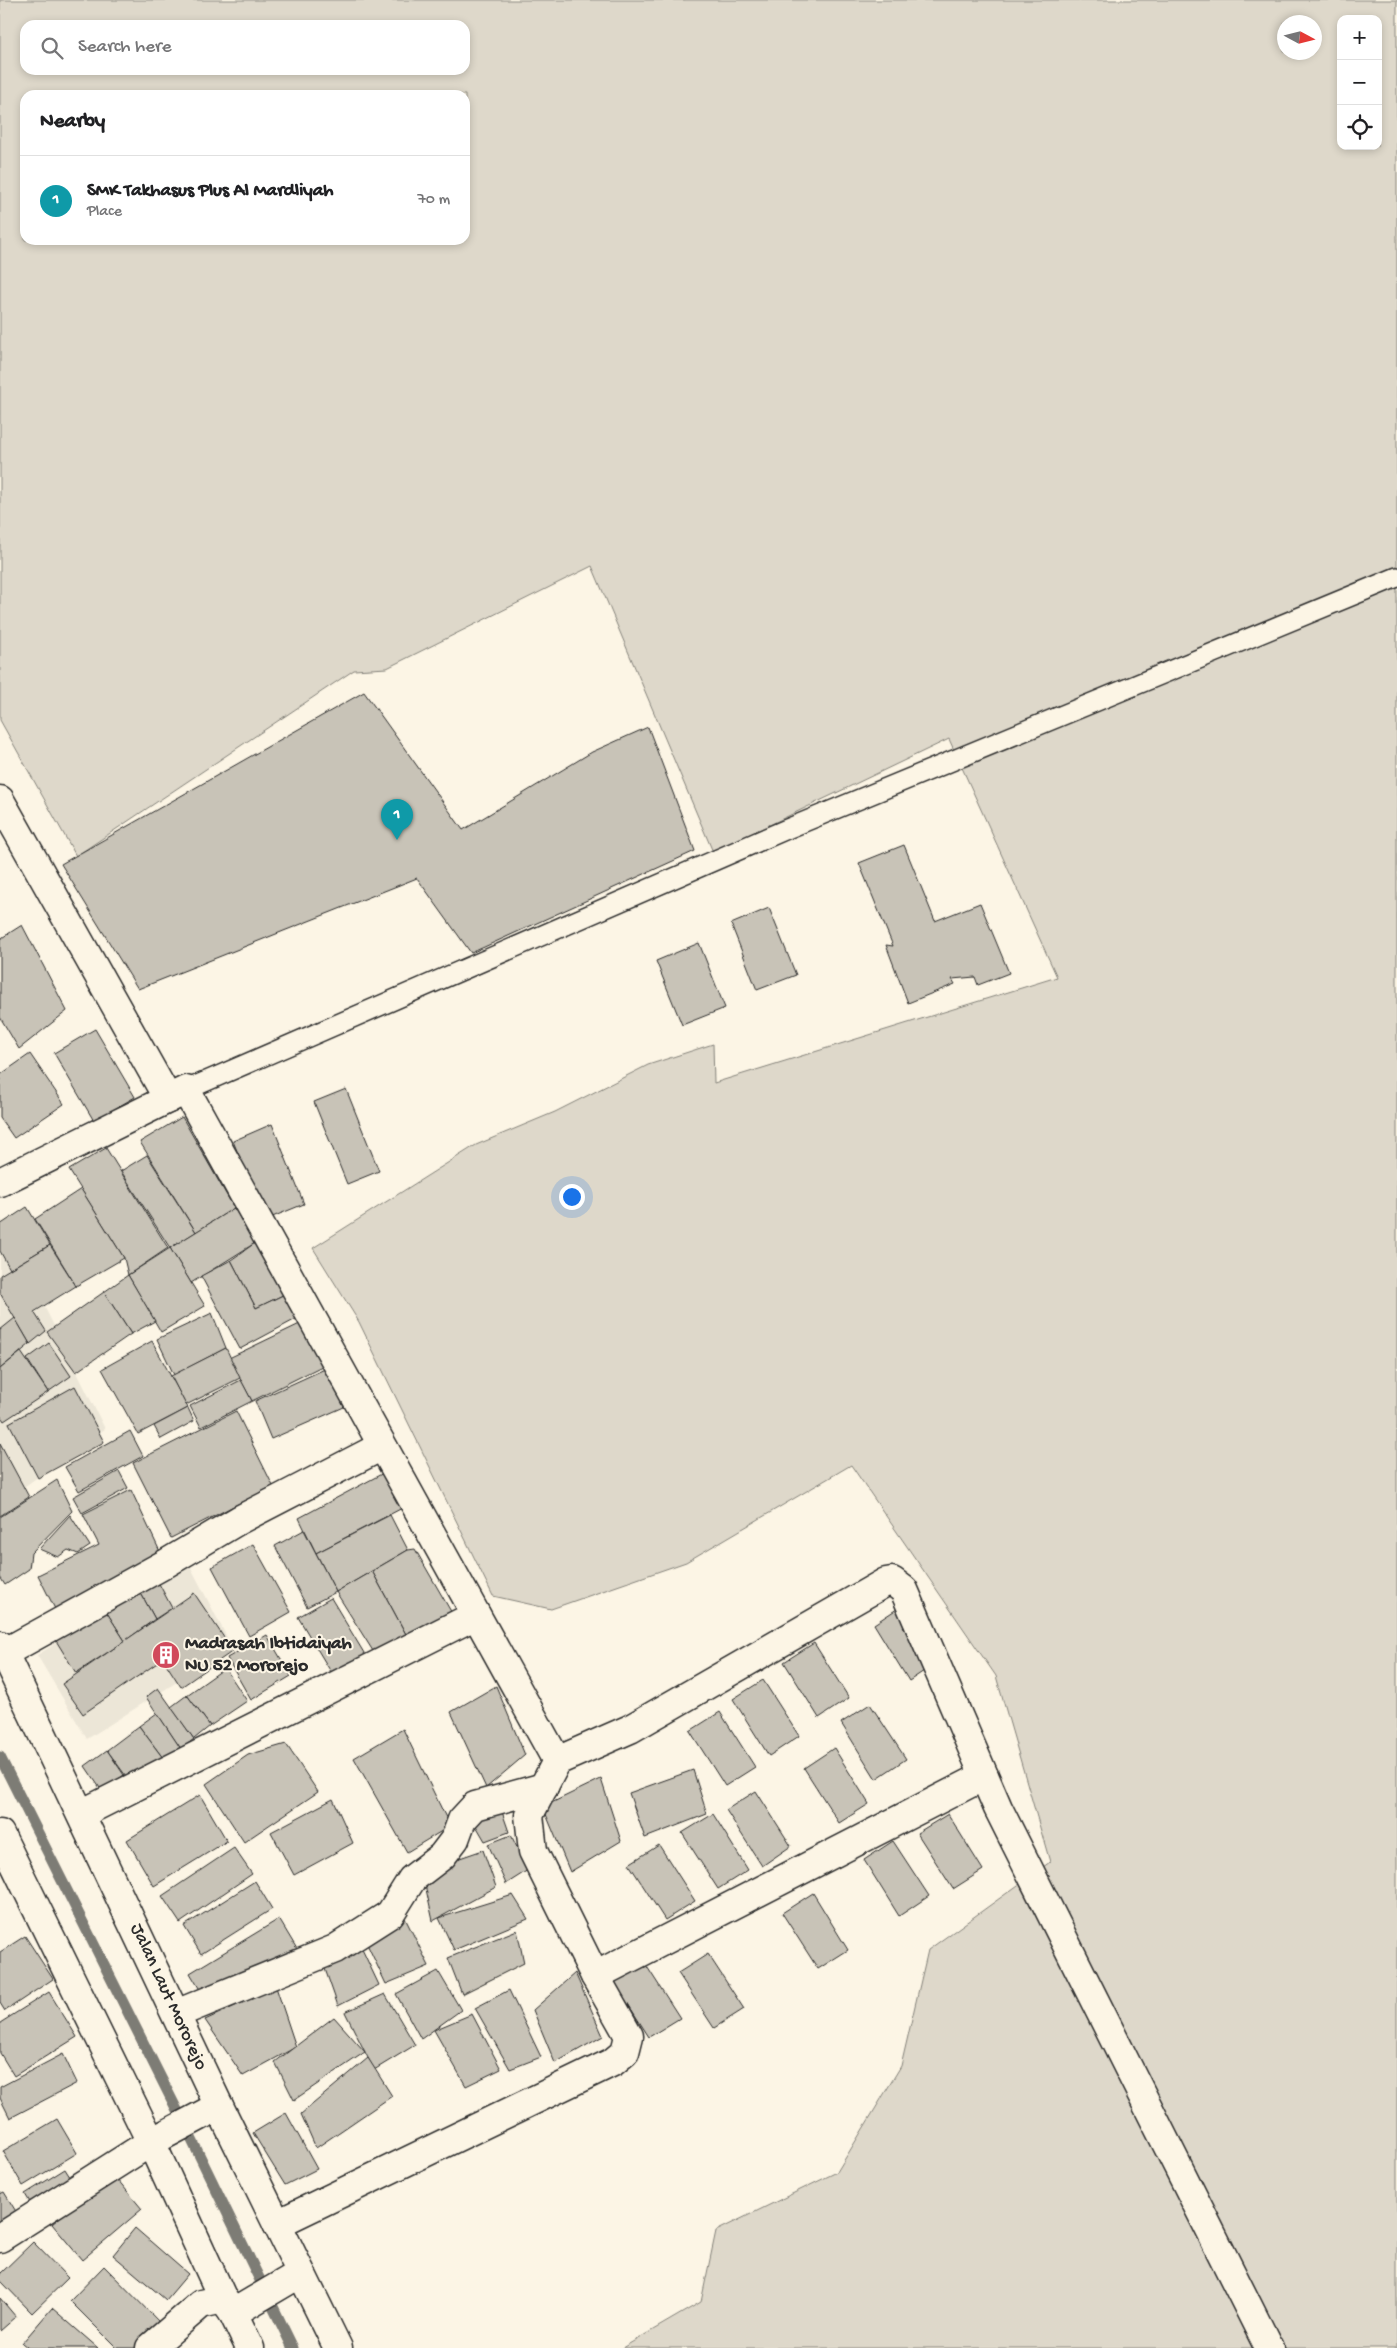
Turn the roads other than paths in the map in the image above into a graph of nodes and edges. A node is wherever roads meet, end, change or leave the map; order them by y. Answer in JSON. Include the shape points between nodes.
{"nodes":[{"id":1,"x":1397,"y":577,"type":"edge"},
{"id":2,"x":0,"y":800,"type":"edge"},
{"id":3,"x":177,"y":1094,"type":"junction"},
{"id":4,"x":0,"y":1182,"type":"edge"},
{"id":5,"x":382,"y":1446,"type":"junction"},
{"id":6,"x":476,"y":1615,"type":"junction"},
{"id":7,"x":2,"y":1649,"type":"edge"},
{"id":8,"x":557,"y":1761,"type":"junction"},
{"id":9,"x":984,"y":1776,"type":"junction"},
{"id":10,"x":544,"y":1787,"type":"junction"},
{"id":11,"x":81,"y":1814,"type":"junction"},
{"id":12,"x":0,"y":1834,"type":"edge"},
{"id":13,"x":595,"y":1976,"type":"junction"},
{"id":14,"x":176,"y":2014,"type":"junction"},
{"id":15,"x":219,"y":2106,"type":"junction"},
{"id":16,"x":151,"y":2142,"type":"junction"},
{"id":17,"x":277,"y":2224,"type":"junction"},
{"id":18,"x":0,"y":2238,"type":"edge"},
{"id":19,"x":301,"y":2273,"type":"junction"},
{"id":20,"x":228,"y":2306,"type":"junction"},
{"id":21,"x":150,"y":2348,"type":"edge"},
{"id":22,"x":250,"y":2348,"type":"edge"},
{"id":23,"x":338,"y":2348,"type":"edge"},
{"id":24,"x":1269,"y":2348,"type":"edge"}],
"edges":[{"from":1,"to":3,"type":"lane","via":[[787,829]]},
{"from":2,"to":3,"type":"street"},
{"from":3,"to":4,"type":"street"},
{"from":3,"to":5,"type":"street"},
{"from":5,"to":6,"type":"street"},
{"from":5,"to":7,"type":"street"},
{"from":6,"to":8,"type":"street"},
{"from":6,"to":11,"type":"street"},
{"from":7,"to":11,"type":"street","name":"Jalan Laut Mororejo"},
{"from":8,"to":9,"type":"street","via":[[630,1729],[846,1604],[892,1581],[904,1590]]},
{"from":8,"to":10,"type":"street"},
{"from":9,"to":13,"type":"street"},
{"from":9,"to":24,"type":"street"},
{"from":10,"to":13,"type":"street","via":[[529,1815],[533,1851]]},
{"from":10,"to":14,"type":"street","via":[[474,1806],[462,1820],[455,1839],[442,1856],[412,1878],[390,1914],[335,1949]]},
{"from":11,"to":14,"type":"street","name":"Jalan Laut Mororejo"},
{"from":12,"to":16,"type":"street"},
{"from":13,"to":17,"type":"street","via":[[630,2036],[625,2052],[613,2062]]},
{"from":14,"to":15,"type":"street","name":"Jalan Laut Mororejo"},
{"from":15,"to":16,"type":"street"},
{"from":15,"to":17,"type":"street","name":"Jalan Laut Mororejo"},
{"from":16,"to":18,"type":"street"},
{"from":16,"to":20,"type":"street"},
{"from":17,"to":19,"type":"street","name":"Jalan Laut Mororejo"},
{"from":19,"to":20,"type":"street"},
{"from":19,"to":23,"type":"street","name":"Jalan Laut Mororejo"},
{"from":20,"to":21,"type":"street","via":[[201,2304]]},
{"from":20,"to":22,"type":"street"}]}
